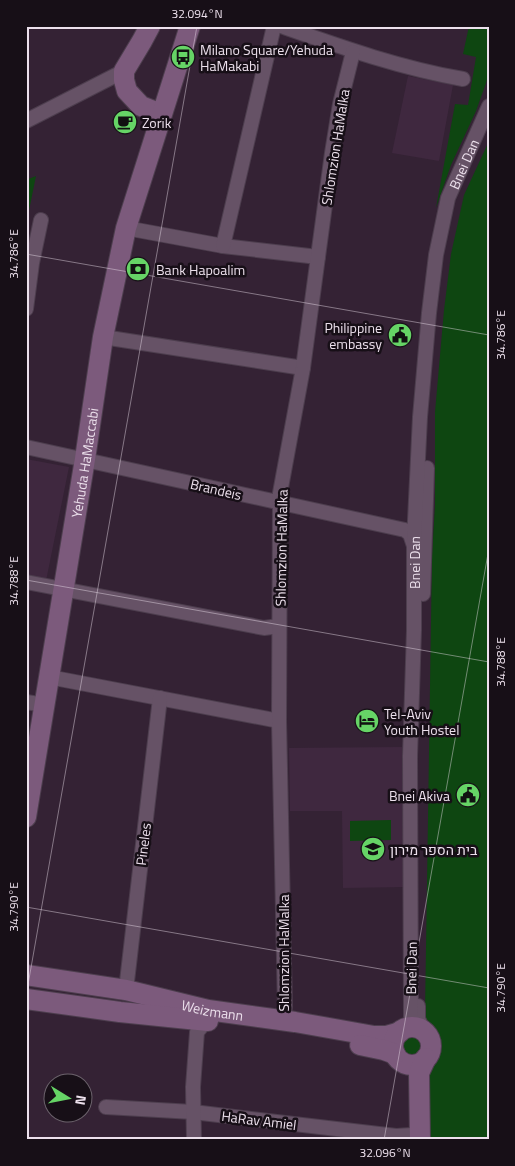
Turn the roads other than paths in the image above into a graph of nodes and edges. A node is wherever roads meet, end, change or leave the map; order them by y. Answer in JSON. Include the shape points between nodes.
{"nodes":[{"id":1,"x":150,"y":26,"type":"edge"},
{"id":2,"x":190,"y":26,"type":"edge"},
{"id":3,"x":274,"y":26,"type":"edge"},
{"id":4,"x":281,"y":26,"type":"edge"},
{"id":5,"x":353,"y":52,"type":"junction"},
{"id":6,"x":124,"y":70,"type":"junction"},
{"id":7,"x":463,"y":79,"type":"dead end"},
{"id":8,"x":489,"y":106,"type":"edge"},
{"id":9,"x":161,"y":114,"type":"junction"},
{"id":10,"x":26,"y":121,"type":"edge"},
{"id":11,"x":489,"y":125,"type":"edge"},
{"id":12,"x":41,"y":220,"type":"dead end"},
{"id":13,"x":126,"y":228,"type":"junction"},
{"id":14,"x":223,"y":246,"type":"junction"},
{"id":15,"x":318,"y":257,"type":"junction"},
{"id":16,"x":29,"y":263,"type":"edge"},
{"id":17,"x":26,"y":309,"type":"edge"},
{"id":18,"x":102,"y":336,"type":"junction"},
{"id":19,"x":303,"y":368,"type":"junction"},
{"id":20,"x":26,"y":447,"type":"edge"},
{"id":21,"x":85,"y":459,"type":"junction"},
{"id":22,"x":280,"y":503,"type":"junction"},
{"id":23,"x":426,"y":510,"type":"junction"},
{"id":24,"x":410,"y":529,"type":"junction"},
{"id":25,"x":26,"y":582,"type":"edge"},
{"id":26,"x":63,"y":589,"type":"junction"},
{"id":27,"x":279,"y":626,"type":"junction"},
{"id":28,"x":49,"y":677,"type":"junction"},
{"id":29,"x":160,"y":698,"type":"junction"},
{"id":30,"x":35,"y":703,"type":"edge"},
{"id":31,"x":279,"y":721,"type":"junction"},
{"id":32,"x":26,"y":817,"type":"edge"},
{"id":33,"x":26,"y":975,"type":"edge"},
{"id":34,"x":126,"y":990,"type":"junction"},
{"id":35,"x":26,"y":1000,"type":"edge"},
{"id":36,"x":208,"y":1015,"type":"junction"},
{"id":37,"x":283,"y":1020,"type":"junction"},
{"id":38,"x":410,"y":1030,"type":"junction"},
{"id":39,"x":426,"y":1058,"type":"junction"},
{"id":40,"x":400,"y":1059,"type":"junction"},
{"id":41,"x":106,"y":1107,"type":"dead end"},
{"id":42,"x":193,"y":1112,"type":"junction"},
{"id":43,"x":415,"y":1138,"type":"edge"},
{"id":44,"x":194,"y":1140,"type":"edge"}],
"edges":[{"from":1,"to":6,"type":"street"},
{"from":2,"to":9,"type":"street","name":"Yehuda HaMaccabi"},
{"from":3,"to":14,"type":"street"},
{"from":4,"to":5,"type":"street"},
{"from":5,"to":7,"type":"street","via":[[430,74]]},
{"from":5,"to":15,"type":"street","name":"Shlomzion HaMalka","via":[[340,104]]},
{"from":6,"to":9,"type":"street","via":[[127,91],[141,106]]},
{"from":6,"to":10,"type":"street"},
{"from":8,"to":24,"type":"street","name":"Bnei Dan","via":[[448,198],[436,255]]},
{"from":9,"to":13,"type":"street","name":"Yehuda HaMaccabi"},
{"from":11,"to":23,"type":"street","name":"Bnei Dan","via":[[458,192],[444,256],[428,418]]},
{"from":12,"to":16,"type":"street"},
{"from":13,"to":14,"type":"street"},
{"from":13,"to":18,"type":"street","name":"Yehuda HaMaccabi"},
{"from":14,"to":15,"type":"street"},
{"from":15,"to":19,"type":"street","name":"Shlomzion HaMalka"},
{"from":16,"to":17,"type":"street"},
{"from":18,"to":19,"type":"street"},
{"from":18,"to":21,"type":"street","name":"Yehuda HaMaccabi"},
{"from":19,"to":22,"type":"street","name":"Shlomzion HaMalka"},
{"from":20,"to":21,"type":"street","name":"Brandeis"},
{"from":21,"to":22,"type":"street","name":"Brandeis"},
{"from":21,"to":26,"type":"street","name":"Yehuda HaMaccabi"},
{"from":22,"to":24,"type":"street","name":"Brandeis"},
{"from":22,"to":27,"type":"street","name":"Shlomzion HaMalka"},
{"from":23,"to":24,"type":"street","via":[[421,522]]},
{"from":23,"to":38,"type":"street","name":"Bnei Dan","via":[[419,776],[418,1020]]},
{"from":24,"to":38,"type":"street","name":"Bnei Dan","via":[[414,548]]},
{"from":25,"to":26,"type":"street"},
{"from":26,"to":27,"type":"street","via":[[264,628]]},
{"from":26,"to":28,"type":"street","name":"Yehuda HaMaccabi"},
{"from":27,"to":31,"type":"street","name":"Shlomzion HaMalka"},
{"from":28,"to":29,"type":"street"},
{"from":28,"to":30,"type":"street","name":"Yehuda HaMaccabi"},
{"from":29,"to":31,"type":"street"},
{"from":29,"to":34,"type":"street","name":"Pineles"},
{"from":30,"to":32,"type":"street","name":"Yehuda HaMaccabi"},
{"from":31,"to":37,"type":"street","name":"Shlomzion HaMalka"},
{"from":33,"to":34,"type":"street","name":"Weizmann"},
{"from":34,"to":36,"type":"street","name":"Weizmann"},
{"from":35,"to":36,"type":"street","name":"Weizmann","via":[[120,1012]]},
{"from":36,"to":37,"type":"street","name":"Weizmann"},
{"from":36,"to":40,"type":"street","name":"Weizmann","via":[[372,1047]]},
{"from":36,"to":42,"type":"street","via":[[197,1032]]},
{"from":37,"to":38,"type":"street","name":"Weizmann","via":[[374,1036]]},
{"from":38,"to":39,"type":"street","via":[[428,1036],[431,1047]]},
{"from":38,"to":40,"type":"street","via":[[394,1042]]},
{"from":39,"to":40,"type":"street","via":[[416,1064]]},
{"from":39,"to":43,"type":"street","via":[[419,1073]]},
{"from":40,"to":43,"type":"street","via":[[409,1077]]},
{"from":41,"to":42,"type":"street","name":"HaRav Amiel"},
{"from":42,"to":43,"type":"street","name":"HaRav Amiel"},
{"from":42,"to":44,"type":"street"}]}
